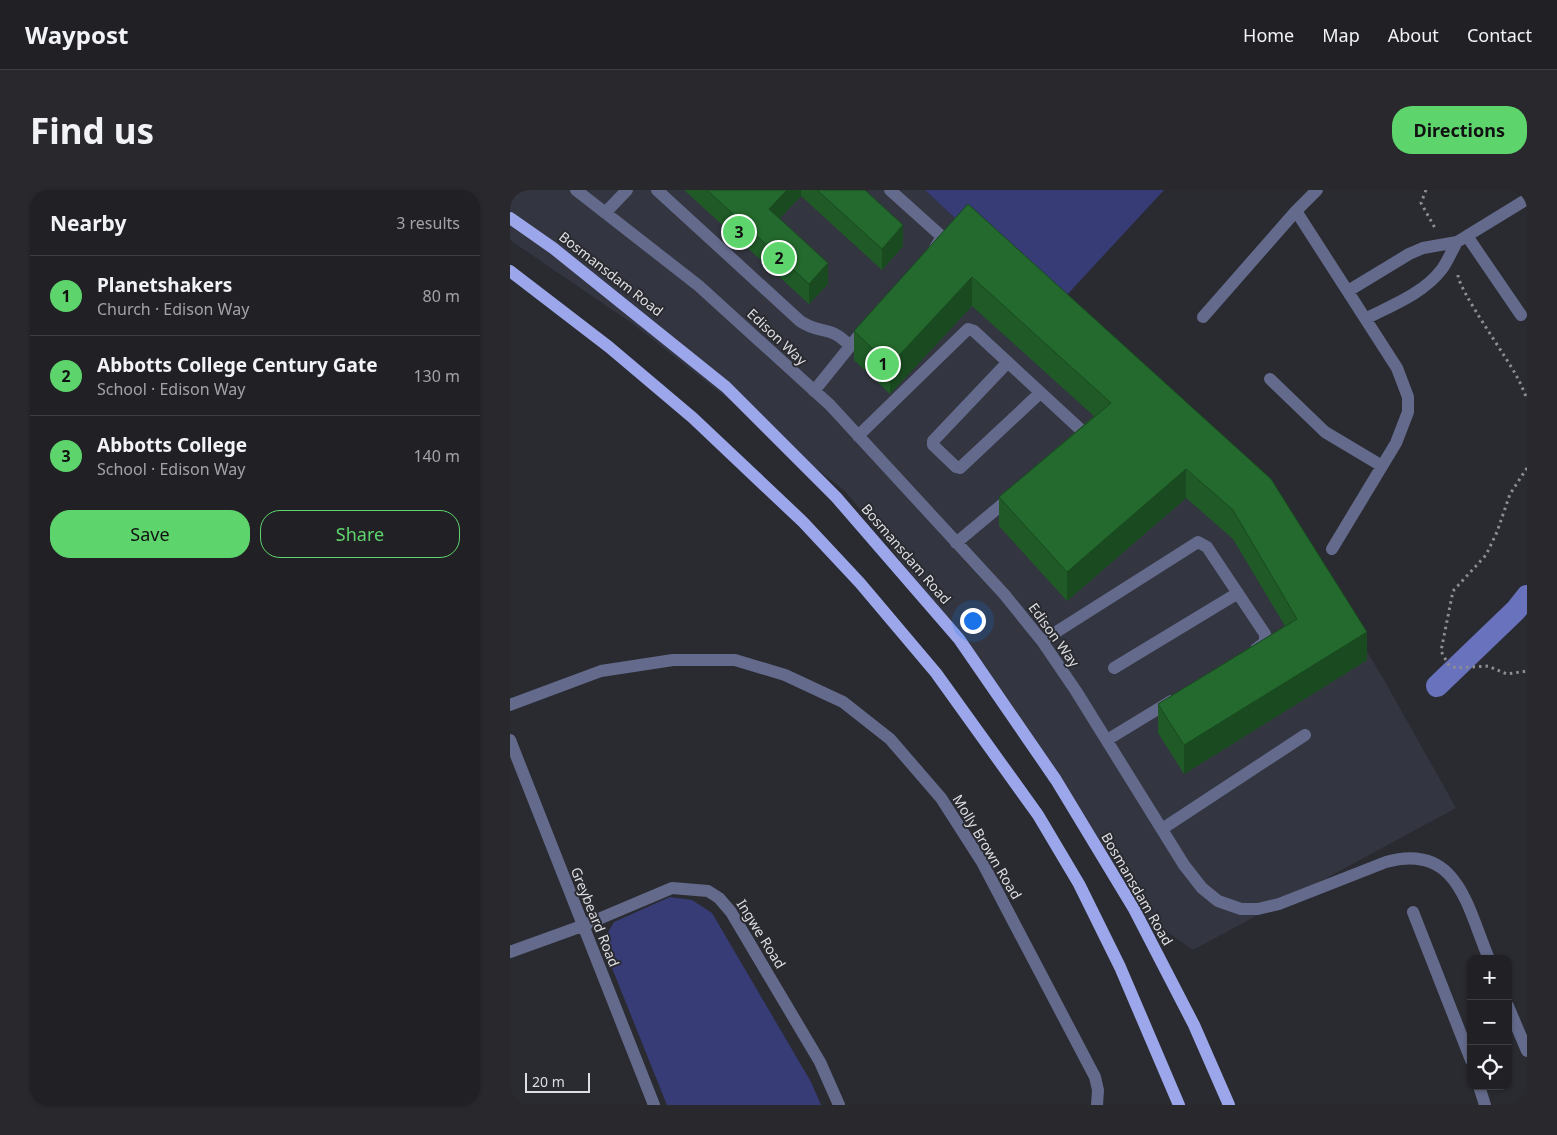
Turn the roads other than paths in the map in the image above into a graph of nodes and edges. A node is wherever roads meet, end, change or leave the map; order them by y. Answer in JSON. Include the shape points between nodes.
{"nodes":[{"id":1,"x":576,"y":190,"type":"edge"},
{"id":2,"x":627,"y":190,"type":"edge"},
{"id":3,"x":657,"y":190,"type":"edge"},
{"id":4,"x":890,"y":190,"type":"edge"},
{"id":5,"x":1317,"y":190,"type":"edge"},
{"id":6,"x":1527,"y":200,"type":"edge"},
{"id":7,"x":1296,"y":211,"type":"junction"},
{"id":8,"x":605,"y":213,"type":"junction"},
{"id":9,"x":510,"y":218,"type":"edge"},
{"id":10,"x":1462,"y":239,"type":"junction"},
{"id":11,"x":1447,"y":250,"type":"junction"},
{"id":12,"x":926,"y":257,"type":"edge"},
{"id":13,"x":510,"y":271,"type":"edge"},
{"id":14,"x":1348,"y":291,"type":"junction"},
{"id":15,"x":1522,"y":315,"type":"dead end"},
{"id":16,"x":875,"y":316,"type":"edge"},
{"id":17,"x":1203,"y":317,"type":"dead end"},
{"id":18,"x":1367,"y":318,"type":"junction"},
{"id":19,"x":849,"y":345,"type":"junction"},
{"id":20,"x":1008,"y":362,"type":"junction"},
{"id":21,"x":1270,"y":379,"type":"dead end"},
{"id":22,"x":814,"y":391,"type":"junction"},
{"id":23,"x":1040,"y":392,"type":"junction"},
{"id":24,"x":858,"y":436,"type":"junction"},
{"id":25,"x":1064,"y":452,"type":"edge"},
{"id":26,"x":1382,"y":466,"type":"junction"},
{"id":27,"x":1021,"y":488,"type":"edge"},
{"id":28,"x":956,"y":543,"type":"junction"},
{"id":29,"x":1332,"y":549,"type":"dead end"},
{"id":30,"x":1238,"y":594,"type":"junction"},
{"id":31,"x":1042,"y":641,"type":"junction"},
{"id":32,"x":1245,"y":656,"type":"edge"},
{"id":33,"x":1114,"y":668,"type":"dead end"},
{"id":34,"x":1180,"y":695,"type":"edge"},
{"id":35,"x":510,"y":706,"type":"edge"},
{"id":36,"x":1305,"y":735,"type":"dead end"},
{"id":37,"x":510,"y":740,"type":"edge"},
{"id":38,"x":1107,"y":740,"type":"junction"},
{"id":39,"x":1162,"y":829,"type":"junction"},
{"id":40,"x":1413,"y":912,"type":"dead end"},
{"id":41,"x":582,"y":926,"type":"junction"},
{"id":42,"x":510,"y":952,"type":"edge"},
{"id":43,"x":1486,"y":955,"type":"edge"},
{"id":44,"x":1513,"y":1032,"type":"edge"},
{"id":45,"x":1467,"y":1045,"type":"edge"},
{"id":46,"x":1527,"y":1051,"type":"edge"},
{"id":47,"x":1480,"y":1090,"type":"edge"},
{"id":48,"x":654,"y":1105,"type":"edge"},
{"id":49,"x":839,"y":1105,"type":"edge"},
{"id":50,"x":1097,"y":1105,"type":"edge"},
{"id":51,"x":1179,"y":1105,"type":"edge"},
{"id":52,"x":1229,"y":1105,"type":"edge"},
{"id":53,"x":1485,"y":1105,"type":"edge"}],
"edges":[{"from":1,"to":8,"type":"street","name":"Edison Way"},
{"from":2,"to":8,"type":"street"},
{"from":3,"to":19,"type":"street","via":[[800,321],[809,328],[835,332]]},
{"from":4,"to":12,"type":"street","via":[[941,236],[940,242]]},
{"from":5,"to":7,"type":"street"},
{"from":6,"to":10,"type":"street"},
{"from":7,"to":14,"type":"street"},
{"from":7,"to":17,"type":"street"},
{"from":8,"to":22,"type":"street","name":"Edison Way","via":[[699,286]]},
{"from":9,"to":52,"type":"main road","name":"Bosmansdam Road","via":[[568,259],[726,386],[836,497],[959,639],[1056,780],[1134,909],[1194,1025]]},
{"from":10,"to":11,"type":"street"},
{"from":10,"to":15,"type":"street"},
{"from":11,"to":14,"type":"street","via":[[1423,248]]},
{"from":11,"to":18,"type":"street","via":[[1442,269],[1417,291]]},
{"from":13,"to":51,"type":"main road","via":[[609,347],[693,418],[802,522],[860,583],[936,673],[1038,815],[1079,884],[1120,967]]},
{"from":14,"to":18,"type":"street"},
{"from":16,"to":19,"type":"street"},
{"from":18,"to":26,"type":"street","via":[[1397,368],[1408,397],[1408,412],[1396,443]]},
{"from":19,"to":22,"type":"street"},
{"from":20,"to":23,"type":"street"},
{"from":20,"to":23,"type":"street","via":[[933,441],[933,445],[956,467],[960,468]]},
{"from":20,"to":24,"type":"street","via":[[974,331],[966,329]]},
{"from":21,"to":26,"type":"street","via":[[1325,432]]},
{"from":22,"to":24,"type":"street","name":"Edison Way"},
{"from":23,"to":25,"type":"street","via":[[1081,432],[1079,440]]},
{"from":24,"to":28,"type":"street","name":"Edison Way"},
{"from":26,"to":29,"type":"street"},
{"from":27,"to":28,"type":"street"},
{"from":28,"to":31,"type":"street","name":"Edison Way"},
{"from":30,"to":31,"type":"street","via":[[1207,547],[1202,542],[1194,543]]},
{"from":30,"to":32,"type":"street","via":[[1266,638],[1262,646]]},
{"from":30,"to":33,"type":"street"},
{"from":31,"to":38,"type":"street","name":"Edison Way"},
{"from":34,"to":38,"type":"street"},
{"from":35,"to":50,"type":"street","name":"Molly Brown Road","via":[[601,671],[682,660],[735,660],[785,675],[843,702],[890,739],[941,798],[982,862],[1095,1077]]},
{"from":36,"to":39,"type":"street"},
{"from":37,"to":41,"type":"street","name":"Greybeard Road"},
{"from":38,"to":39,"type":"street","name":"Edison Way"},
{"from":39,"to":43,"type":"street","name":"Edison Way","via":[[1202,888],[1218,901],[1241,909],[1280,904],[1400,858],[1439,864],[1458,886]]},
{"from":40,"to":45,"type":"street"},
{"from":41,"to":42,"type":"street","name":"Ingwe Road"},
{"from":41,"to":48,"type":"street","name":"Greybeard Road"},
{"from":41,"to":49,"type":"street","name":"Ingwe Road","via":[[672,888],[708,891],[731,912],[820,1062]]},
{"from":44,"to":46,"type":"street"},
{"from":47,"to":53,"type":"street"}]}
